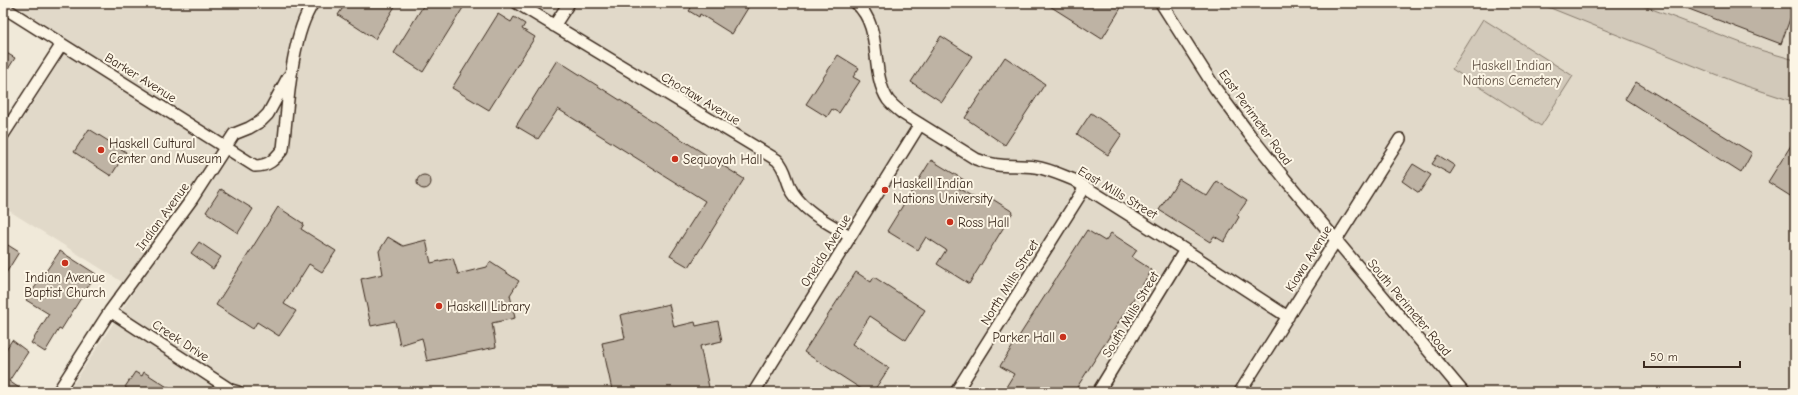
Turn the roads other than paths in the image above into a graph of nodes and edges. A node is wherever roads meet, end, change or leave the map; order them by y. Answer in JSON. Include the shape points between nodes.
{"nodes":[{"id":1,"x":313,"y":3,"type":"edge"},
{"id":2,"x":517,"y":3,"type":"edge"},
{"id":3,"x":569,"y":3,"type":"edge"},
{"id":4,"x":856,"y":3,"type":"edge"},
{"id":5,"x":1161,"y":3,"type":"edge"},
{"id":6,"x":3,"y":7,"type":"edge"},
{"id":7,"x":554,"y":26,"type":"junction"},
{"id":8,"x":62,"y":44,"type":"junction"},
{"id":9,"x":293,"y":66,"type":"junction"},
{"id":10,"x":920,"y":124,"type":"junction"},
{"id":11,"x":3,"y":135,"type":"edge"},
{"id":12,"x":1400,"y":140,"type":"dead end"},
{"id":13,"x":225,"y":147,"type":"junction"},
{"id":14,"x":265,"y":166,"type":"joint"},
{"id":15,"x":1085,"y":187,"type":"junction"},
{"id":16,"x":850,"y":236,"type":"junction"},
{"id":17,"x":1336,"y":240,"type":"junction"},
{"id":18,"x":1186,"y":250,"type":"junction"},
{"id":19,"x":110,"y":311,"type":"junction"},
{"id":20,"x":1288,"y":318,"type":"junction"},
{"id":21,"x":58,"y":392,"type":"edge"},
{"id":22,"x":238,"y":392,"type":"edge"},
{"id":23,"x":754,"y":392,"type":"edge"},
{"id":24,"x":956,"y":392,"type":"edge"},
{"id":25,"x":1098,"y":392,"type":"edge"},
{"id":26,"x":1240,"y":392,"type":"edge"},
{"id":27,"x":1463,"y":392,"type":"edge"}],
"edges":[{"from":1,"to":9,"type":"street","name":"Indian Avenue","via":[[299,34]]},
{"from":2,"to":7,"type":"street","name":"Choctaw Avenue"},
{"from":3,"to":7,"type":"street"},
{"from":4,"to":10,"type":"street","name":"East Mills Street","via":[[869,22],[882,87],[887,99],[902,113]]},
{"from":5,"to":17,"type":"street","name":"East Perimeter Road","via":[[1250,135]]},
{"from":6,"to":8,"type":"street","name":"Barker Avenue"},
{"from":7,"to":16,"type":"street","name":"Choctaw Avenue","via":[[777,160],[785,170],[792,192],[800,203]]},
{"from":8,"to":11,"type":"street"},
{"from":8,"to":13,"type":"street","name":"Barker Avenue"},
{"from":9,"to":13,"type":"street","name":"Indian Avenue","via":[[268,114],[261,121],[234,134]]},
{"from":9,"to":14,"type":"street","name":"Indian Avenue","via":[[282,149],[274,161]]},
{"from":10,"to":15,"type":"street","name":"East Mills Street","via":[[989,165],[1036,167],[1056,172]]},
{"from":10,"to":16,"type":"street","name":"Oneida Avenue"},
{"from":12,"to":17,"type":"street","name":"Kiowa Avenue"},
{"from":13,"to":14,"type":"street","name":"Barker Avenue","via":[[255,166]]},
{"from":13,"to":19,"type":"street","name":"Indian Avenue","via":[[192,199]]},
{"from":15,"to":18,"type":"street","name":"East Mills Street"},
{"from":15,"to":24,"type":"street","name":"North Mills Street"},
{"from":16,"to":23,"type":"street","name":"Oneida Avenue"},
{"from":17,"to":20,"type":"street","name":"Kiowa Avenue"},
{"from":17,"to":27,"type":"street","name":"South Perimeter Road"},
{"from":18,"to":20,"type":"street","name":"East Mills Street"},
{"from":18,"to":25,"type":"street","name":"South Mills Street"},
{"from":19,"to":21,"type":"street","name":"Indian Avenue"},
{"from":19,"to":22,"type":"street","name":"Creek Drive","via":[[231,390]]},
{"from":20,"to":26,"type":"street","name":"Kiowa Avenue"}]}
